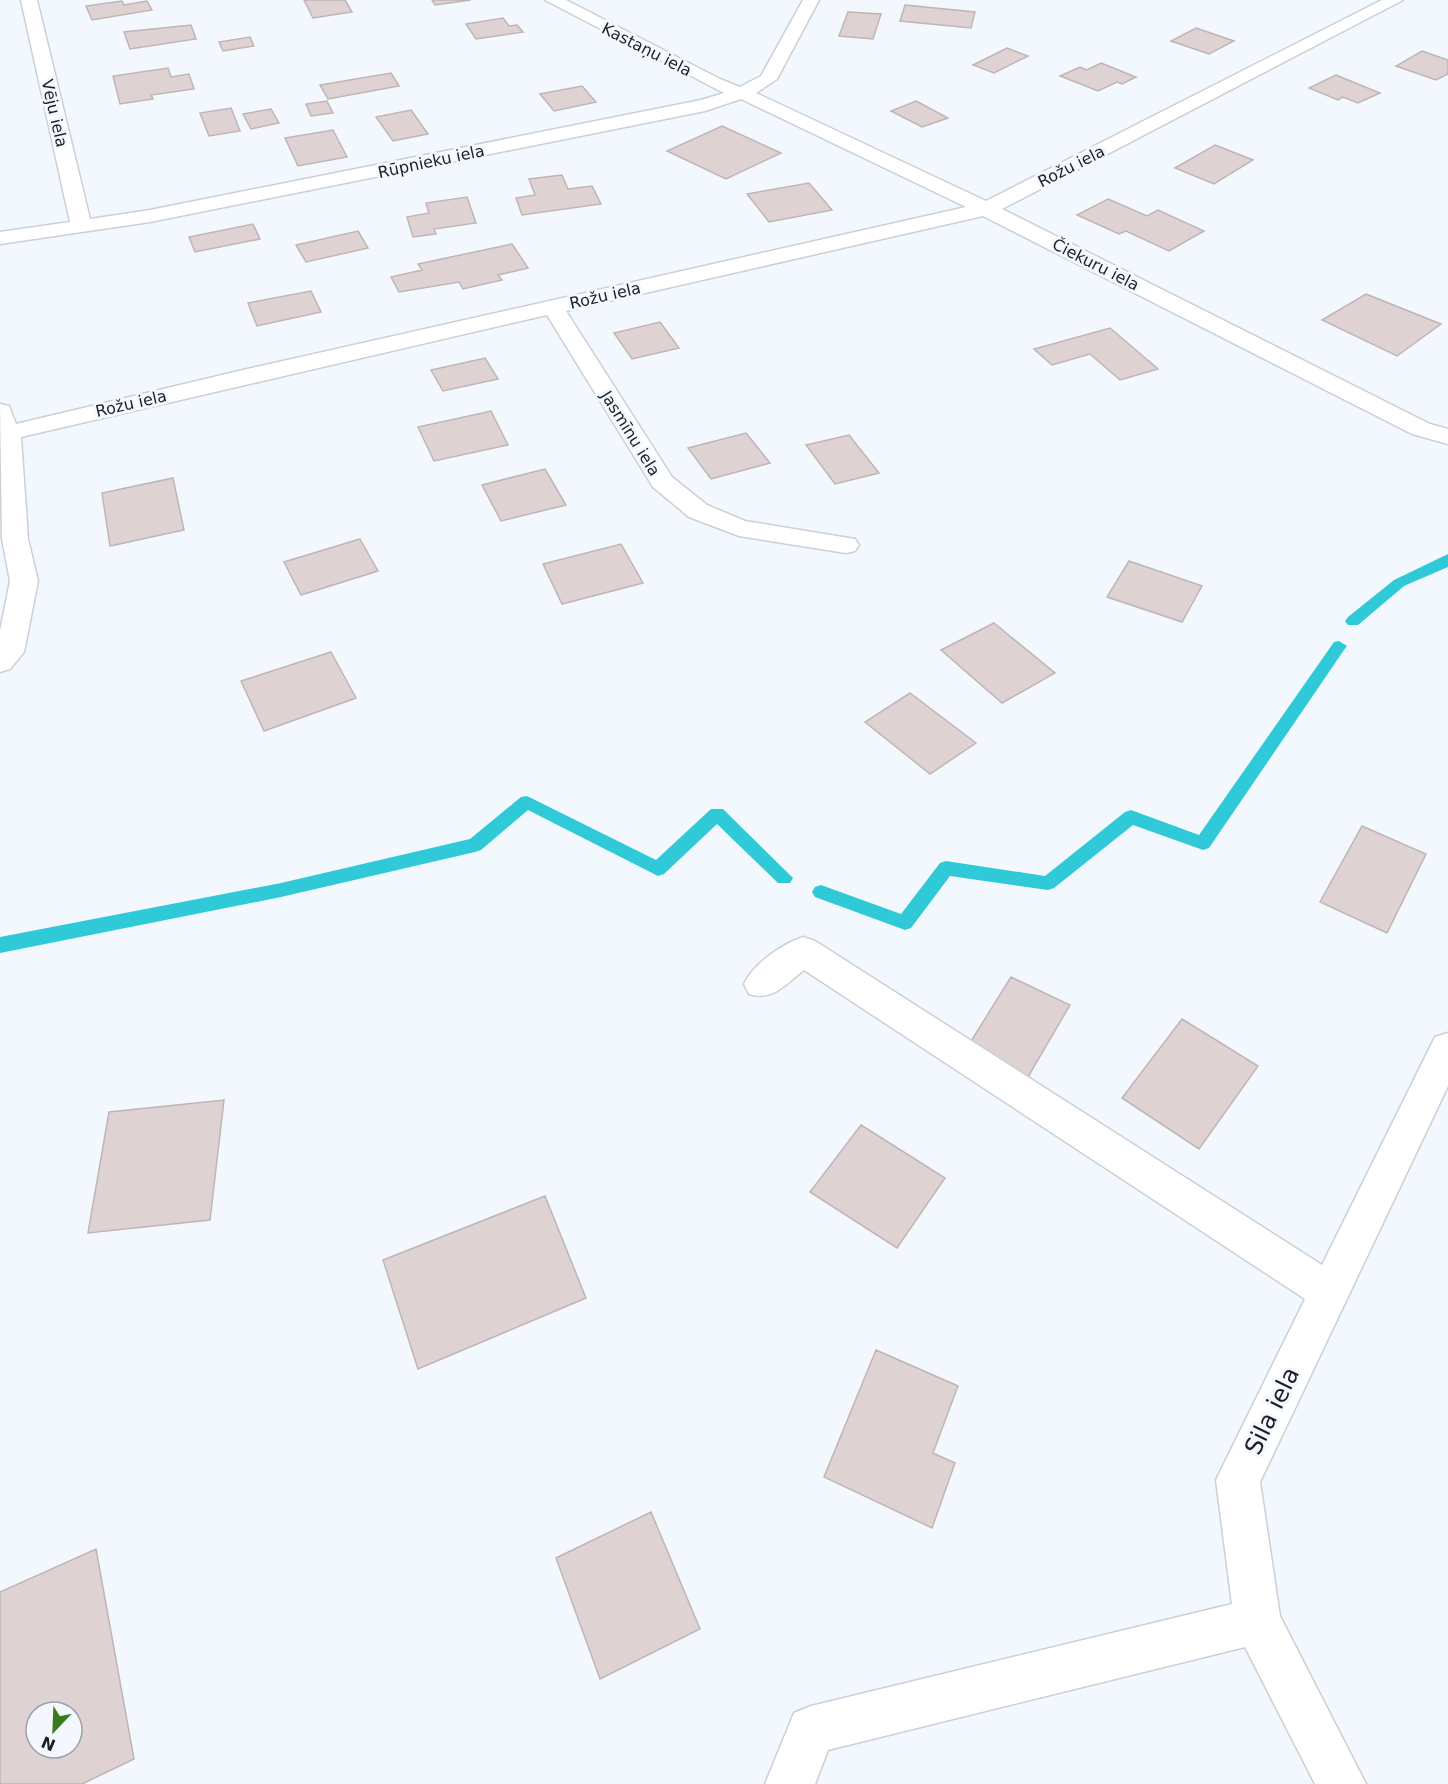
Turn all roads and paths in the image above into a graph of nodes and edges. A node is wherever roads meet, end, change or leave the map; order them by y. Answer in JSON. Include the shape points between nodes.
{"nodes":[{"id":1,"x":29,"y":0,"type":"edge"},
{"id":2,"x":553,"y":0,"type":"edge"},
{"id":3,"x":811,"y":0,"type":"edge"},
{"id":4,"x":1395,"y":0,"type":"edge"},
{"id":5,"x":742,"y":93,"type":"junction"},
{"id":6,"x":986,"y":209,"type":"junction"},
{"id":7,"x":81,"y":226,"type":"junction"},
{"id":8,"x":0,"y":238,"type":"edge"},
{"id":9,"x":553,"y":307,"type":"junction"},
{"id":10,"x":2,"y":426,"type":"edge"},
{"id":11,"x":1448,"y":437,"type":"edge"},
{"id":12,"x":846,"y":545,"type":"dead end"},
{"id":13,"x":0,"y":662,"type":"edge"},
{"id":14,"x":761,"y":984,"type":"dead end"},
{"id":15,"x":1448,"y":1048,"type":"edge"},
{"id":16,"x":1330,"y":1293,"type":"junction"},
{"id":17,"x":1257,"y":1621,"type":"junction"},
{"id":18,"x":790,"y":1784,"type":"edge"},
{"id":19,"x":1341,"y":1784,"type":"edge"}],
"edges":[{"from":1,"to":7,"type":"street","name":"Vēju iela"},
{"from":2,"to":5,"type":"street","name":"Kastaņu iela","via":[[714,83]]},
{"from":3,"to":5,"type":"street","name":"Rūpnieku iela","via":[[768,79]]},
{"from":4,"to":6,"type":"street","name":"Rožu iela"},
{"from":5,"to":6,"type":"street","name":"Čiekuru iela"},
{"from":5,"to":7,"type":"street","name":"Rūpnieku iela","via":[[705,105],[330,182]]},
{"from":6,"to":9,"type":"street","name":"Rožu iela"},
{"from":6,"to":11,"type":"street","name":"Čiekuru iela","via":[[1421,429]]},
{"from":7,"to":8,"type":"street","name":"Rūpnieku iela"},
{"from":9,"to":10,"type":"street","name":"Rožu iela"},
{"from":9,"to":12,"type":"street","name":"Jasmīnu iela","via":[[662,482],[698,511],[739,528]]},
{"from":10,"to":13,"type":"street","name":"Rožu iela","via":[[15,539],[24,581],[10,652]]},
{"from":14,"to":16,"type":"street","via":[[803,951]]},
{"from":15,"to":16,"type":"street","name":"Sila iela"},
{"from":16,"to":17,"type":"street","name":"Sila iela","via":[[1238,1480]]},
{"from":17,"to":18,"type":"street","via":[[811,1730]]},
{"from":17,"to":19,"type":"street","name":"Sila iela"}]}
